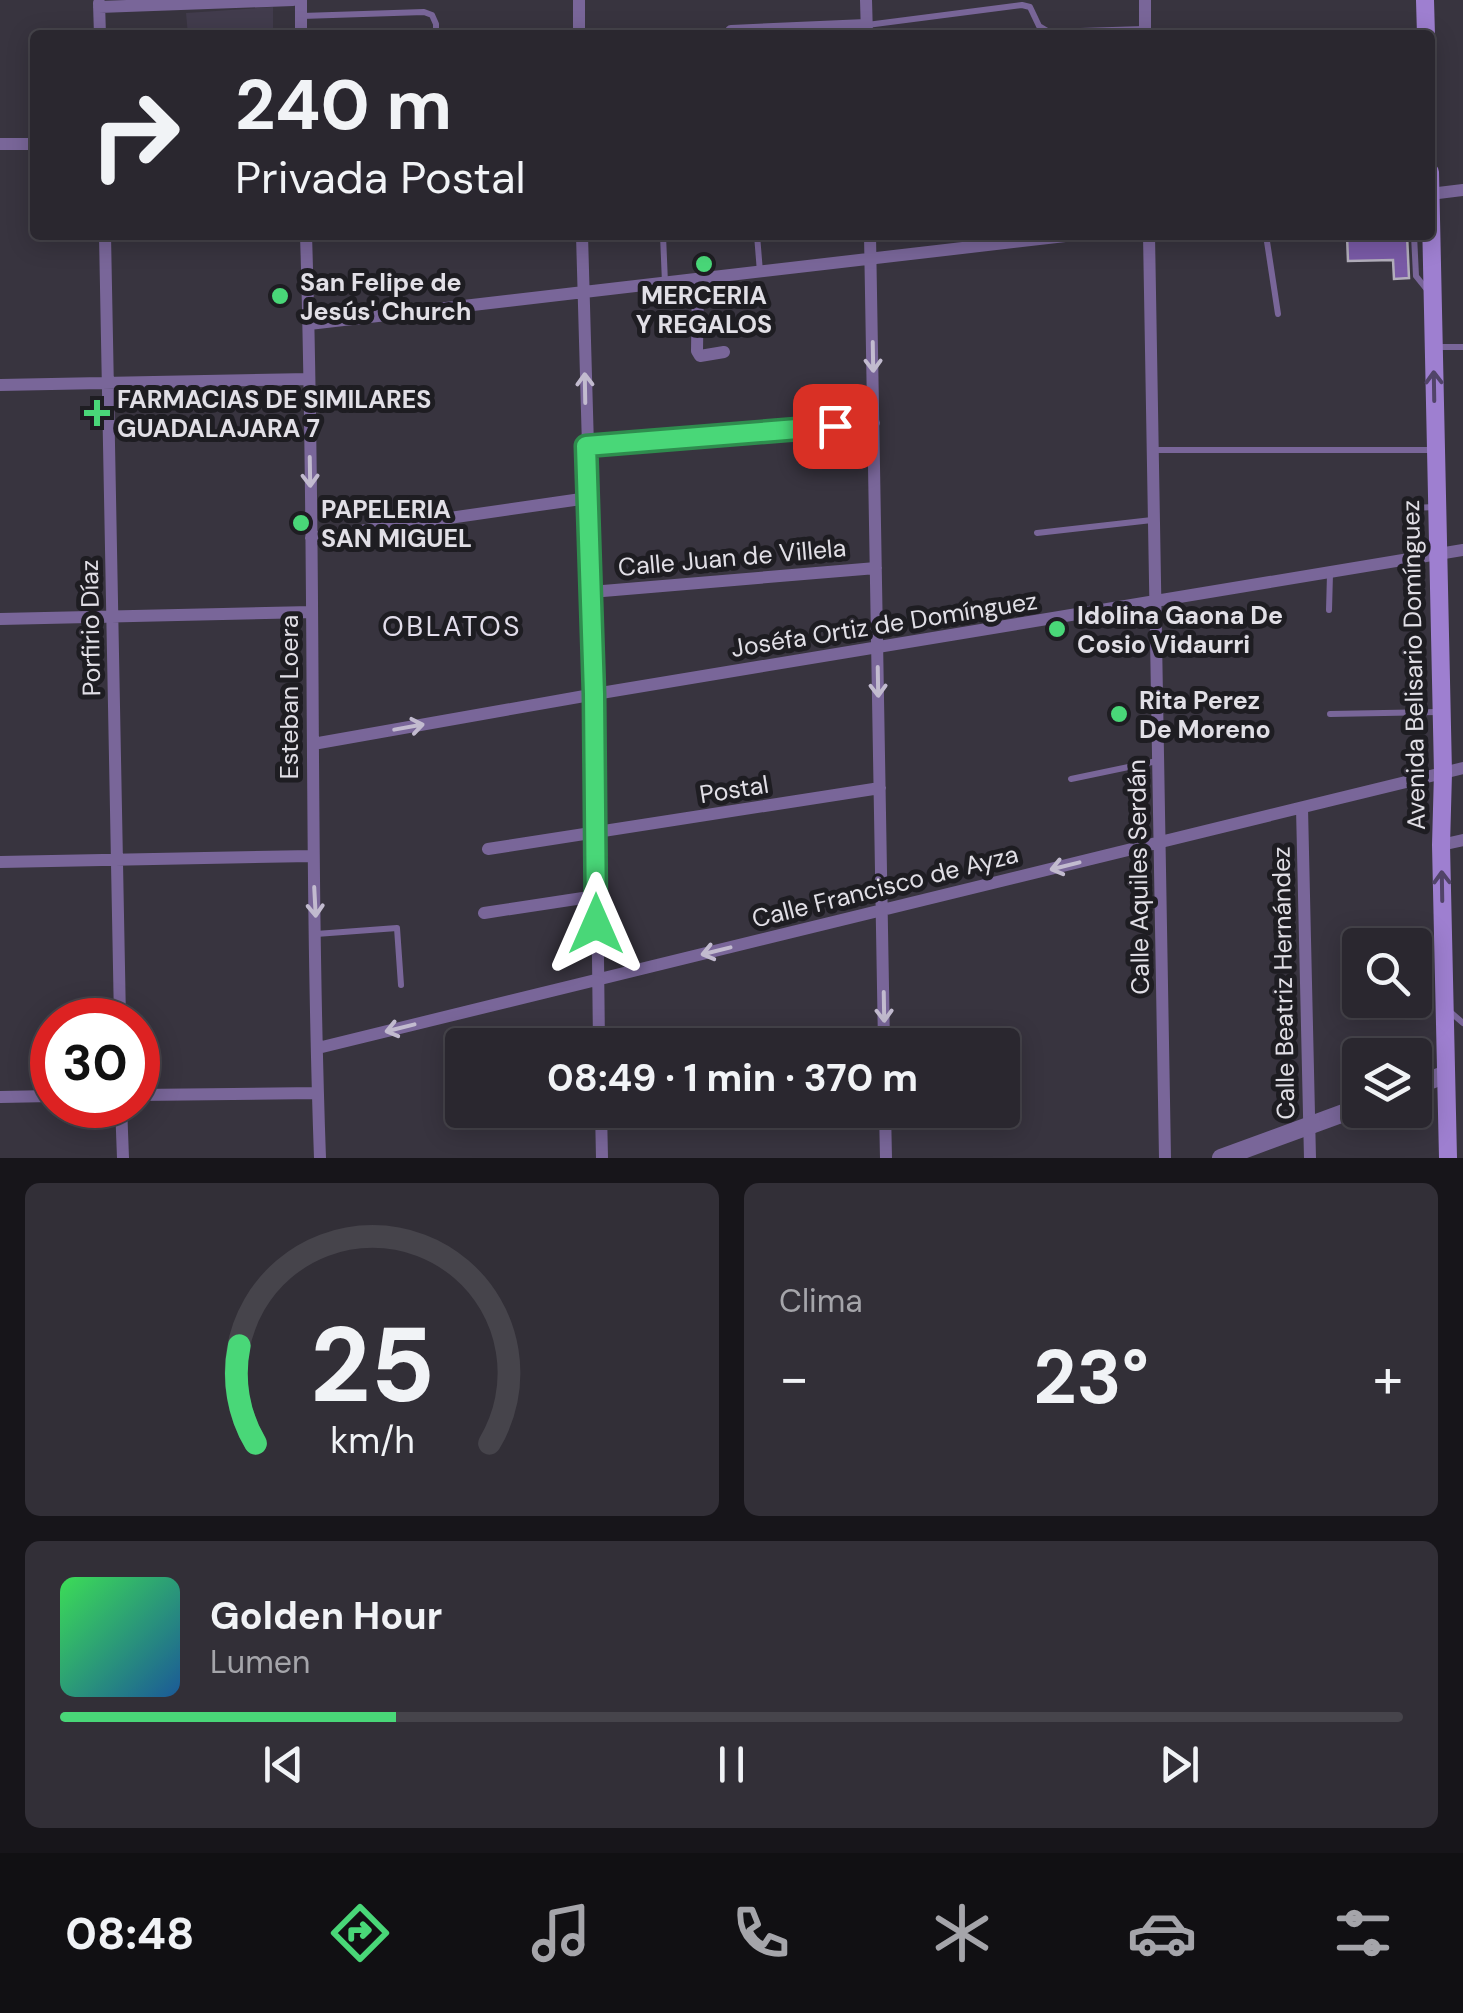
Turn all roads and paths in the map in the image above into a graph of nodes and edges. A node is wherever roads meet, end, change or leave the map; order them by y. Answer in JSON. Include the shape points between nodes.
{"nodes":[{"id":1,"x":293,"y":0,"type":"edge"},
{"id":2,"x":301,"y":0,"type":"edge"},
{"id":3,"x":578,"y":0,"type":"edge"},
{"id":4,"x":866,"y":0,"type":"edge"},
{"id":5,"x":1144,"y":0,"type":"edge"},
{"id":6,"x":1425,"y":0,"type":"edge"},
{"id":7,"x":220,"y":1,"type":"edge"},
{"id":8,"x":99,"y":3,"type":"edge"},
{"id":9,"x":301,"y":16,"type":"junction"},
{"id":10,"x":100,"y":30,"type":"edge"},
{"id":11,"x":302,"y":30,"type":"edge"},
{"id":12,"x":436,"y":30,"type":"edge"},
{"id":13,"x":579,"y":30,"type":"edge"},
{"id":14,"x":866,"y":30,"type":"edge"},
{"id":15,"x":1046,"y":30,"type":"edge"},
{"id":16,"x":1145,"y":30,"type":"edge"},
{"id":17,"x":1421,"y":30,"type":"edge"},
{"id":18,"x":0,"y":144,"type":"edge"},
{"id":19,"x":30,"y":144,"type":"edge"},
{"id":20,"x":1463,"y":190,"type":"edge"},
{"id":21,"x":1435,"y":193,"type":"edge"},
{"id":22,"x":105,"y":240,"type":"edge"},
{"id":23,"x":306,"y":240,"type":"edge"},
{"id":24,"x":582,"y":240,"type":"edge"},
{"id":25,"x":663,"y":240,"type":"edge"},
{"id":26,"x":758,"y":240,"type":"edge"},
{"id":27,"x":870,"y":240,"type":"edge"},
{"id":28,"x":1032,"y":240,"type":"edge"},
{"id":29,"x":1148,"y":240,"type":"edge"},
{"id":30,"x":1267,"y":240,"type":"edge"},
{"id":31,"x":1414,"y":240,"type":"edge"},
{"id":32,"x":1431,"y":240,"type":"edge"},
{"id":33,"x":871,"y":259,"type":"junction"},
{"id":34,"x":760,"y":272,"type":"junction"},
{"id":35,"x":698,"y":279,"type":"junction"},
{"id":36,"x":665,"y":283,"type":"junction"},
{"id":37,"x":583,"y":292,"type":"junction"},
{"id":38,"x":1432,"y":295,"type":"junction"},
{"id":39,"x":1278,"y":314,"type":"dead end"},
{"id":40,"x":308,"y":324,"type":"junction"},
{"id":41,"x":1433,"y":347,"type":"junction"},
{"id":42,"x":1463,"y":347,"type":"edge"},
{"id":43,"x":724,"y":352,"type":"dead end"},
{"id":44,"x":309,"y":380,"type":"junction"},
{"id":45,"x":109,"y":383,"type":"junction"},
{"id":46,"x":0,"y":385,"type":"edge"},
{"id":47,"x":874,"y":423,"type":"junction"},
{"id":48,"x":586,"y":446,"type":"junction"},
{"id":49,"x":1152,"y":450,"type":"junction"},
{"id":50,"x":1435,"y":450,"type":"junction"},
{"id":51,"x":588,"y":498,"type":"junction"},
{"id":52,"x":1436,"y":507,"type":"junction"},
{"id":53,"x":1154,"y":520,"type":"junction"},
{"id":54,"x":1037,"y":532,"type":"dead end"},
{"id":55,"x":310,"y":538,"type":"junction"},
{"id":56,"x":1406,"y":546,"type":"dead end"},
{"id":57,"x":1463,"y":550,"type":"edge"},
{"id":58,"x":1437,"y":554,"type":"junction"},
{"id":59,"x":876,"y":568,"type":"junction"},
{"id":60,"x":1330,"y":572,"type":"junction"},
{"id":61,"x":590,"y":592,"type":"junction"},
{"id":62,"x":1155,"y":602,"type":"junction"},
{"id":63,"x":1330,"y":610,"type":"dead end"},
{"id":64,"x":311,"y":612,"type":"junction"},
{"id":65,"x":112,"y":616,"type":"junction"},
{"id":66,"x":0,"y":619,"type":"edge"},
{"id":67,"x":878,"y":648,"type":"junction"},
{"id":68,"x":594,"y":694,"type":"junction"},
{"id":69,"x":1440,"y":712,"type":"junction"},
{"id":70,"x":1330,"y":714,"type":"dead end"},
{"id":71,"x":313,"y":744,"type":"junction"},
{"id":72,"x":1158,"y":761,"type":"junction"},
{"id":73,"x":1463,"y":768,"type":"edge"},
{"id":74,"x":1442,"y":774,"type":"junction"},
{"id":75,"x":1071,"y":779,"type":"dead end"},
{"id":76,"x":880,"y":788,"type":"junction"},
{"id":77,"x":1302,"y":808,"type":"junction"},
{"id":78,"x":596,"y":834,"type":"junction"},
{"id":79,"x":1463,"y":840,"type":"edge"},
{"id":80,"x":1160,"y":843,"type":"junction"},
{"id":81,"x":1441,"y":845,"type":"junction"},
{"id":82,"x":488,"y":849,"type":"dead end"},
{"id":83,"x":312,"y":856,"type":"junction"},
{"id":84,"x":117,"y":860,"type":"junction"},
{"id":85,"x":0,"y":862,"type":"edge"},
{"id":86,"x":596,"y":896,"type":"junction"},
{"id":87,"x":882,"y":910,"type":"junction"},
{"id":88,"x":484,"y":913,"type":"dead end"},
{"id":89,"x":316,"y":934,"type":"junction"},
{"id":90,"x":596,"y":980,"type":"junction"},
{"id":91,"x":401,"y":986,"type":"dead end"},
{"id":92,"x":120,"y":998,"type":"edge"},
{"id":93,"x":1444,"y":1006,"type":"junction"},
{"id":94,"x":1463,"y":1024,"type":"edge"},
{"id":95,"x":598,"y":1028,"type":"edge"},
{"id":96,"x":884,"y":1028,"type":"edge"},
{"id":97,"x":318,"y":1048,"type":"junction"},
{"id":98,"x":1463,"y":1068,"type":"edge"},
{"id":99,"x":1444,"y":1076,"type":"junction"},
{"id":100,"x":1432,"y":1080,"type":"edge"},
{"id":101,"x":318,"y":1094,"type":"junction"},
{"id":102,"x":160,"y":1095,"type":"edge"},
{"id":103,"x":30,"y":1097,"type":"edge"},
{"id":104,"x":0,"y":1098,"type":"edge"},
{"id":105,"x":1342,"y":1113,"type":"edge"},
{"id":106,"x":1455,"y":1124,"type":"edge"},
{"id":107,"x":1309,"y":1125,"type":"junction"},
{"id":108,"x":122,"y":1128,"type":"edge"},
{"id":109,"x":601,"y":1128,"type":"edge"},
{"id":110,"x":885,"y":1128,"type":"edge"},
{"id":111,"x":123,"y":1158,"type":"edge"},
{"id":112,"x":320,"y":1158,"type":"edge"},
{"id":113,"x":602,"y":1158,"type":"edge"},
{"id":114,"x":886,"y":1158,"type":"edge"},
{"id":115,"x":1165,"y":1158,"type":"edge"},
{"id":116,"x":1221,"y":1158,"type":"edge"},
{"id":117,"x":1310,"y":1158,"type":"edge"},
{"id":118,"x":1448,"y":1158,"type":"edge"}],
"edges":[{"from":1,"to":7,"type":"street"},
{"from":2,"to":9,"type":"street"},
{"from":3,"to":13,"type":"street"},
{"from":4,"to":14,"type":"street"},
{"from":5,"to":16,"type":"street"},
{"from":6,"to":17,"type":"main road"},
{"from":7,"to":8,"type":"street"},
{"from":8,"to":10,"type":"street"},
{"from":9,"to":11,"type":"street"},
{"from":9,"to":12,"type":"lane","via":[[424,12],[432,14]]},
{"from":14,"to":15,"type":"lane","via":[[1022,5]]},
{"from":18,"to":19,"type":"street"},
{"from":20,"to":21,"type":"street"},
{"from":22,"to":45,"type":"street","name":"Porfirio Díaz"},
{"from":23,"to":40,"type":"street","name":"Esteban Loera"},
{"from":24,"to":37,"type":"street"},
{"from":25,"to":36,"type":"lane"},
{"from":26,"to":34,"type":"lane"},
{"from":27,"to":33,"type":"street"},
{"from":28,"to":33,"type":"street"},
{"from":29,"to":49,"type":"street","name":"Calle Aquiles Serdán"},
{"from":30,"to":39,"type":"lane"},
{"from":31,"to":38,"type":"lane","via":[[1416,276]]},
{"from":32,"to":38,"type":"main road","name":"Avenida Belisario Domínguez"},
{"from":33,"to":34,"type":"street"},
{"from":33,"to":47,"type":"street","one_way":true},
{"from":34,"to":35,"type":"street"},
{"from":35,"to":36,"type":"street"},
{"from":35,"to":43,"type":"street","via":[[697,351]]},
{"from":36,"to":37,"type":"street"},
{"from":37,"to":40,"type":"street"},
{"from":48,"to":37,"type":"street","one_way":true},
{"from":38,"to":41,"type":"main road","name":"Avenida Belisario Domínguez"},
{"from":40,"to":44,"type":"street","name":"Esteban Loera"},
{"from":41,"to":42,"type":"lane"},
{"from":50,"to":41,"type":"main road","name":"Avenida Belisario Domínguez","one_way":true},
{"from":44,"to":45,"type":"street"},
{"from":44,"to":55,"type":"street","name":"Esteban Loera","one_way":true},
{"from":45,"to":46,"type":"street"},
{"from":45,"to":65,"type":"street","name":"Porfirio Díaz"},
{"from":47,"to":48,"type":"street"},
{"from":47,"to":59,"type":"street"},
{"from":48,"to":51,"type":"street"},
{"from":49,"to":50,"type":"lane"},
{"from":49,"to":53,"type":"street","name":"Calle Aquiles Serdán"},
{"from":50,"to":52,"type":"main road","name":"Avenida Belisario Domínguez"},
{"from":51,"to":55,"type":"street"},
{"from":51,"to":61,"type":"street"},
{"from":52,"to":56,"type":"lane","via":[[1408,512]]},
{"from":52,"to":58,"type":"main road","name":"Avenida Belisario Domínguez"},
{"from":53,"to":54,"type":"lane"},
{"from":53,"to":62,"type":"street","name":"Calle Aquiles Serdán"},
{"from":55,"to":64,"type":"street","name":"Esteban Loera"},
{"from":57,"to":58,"type":"street","name":"Joséfa Ortiz de Domínguez"},
{"from":58,"to":60,"type":"street","name":"Joséfa Ortiz de Domínguez"},
{"from":58,"to":69,"type":"main road","name":"Avenida Belisario Domínguez"},
{"from":59,"to":61,"type":"street","name":"Calle Juan de Villela"},
{"from":59,"to":67,"type":"street"},
{"from":60,"to":62,"type":"street","name":"Joséfa Ortiz de Domínguez"},
{"from":60,"to":63,"type":"lane"},
{"from":61,"to":68,"type":"street"},
{"from":62,"to":67,"type":"street","name":"Joséfa Ortiz de Domínguez"},
{"from":62,"to":72,"type":"street","name":"Calle Aquiles Serdán"},
{"from":64,"to":65,"type":"street"},
{"from":64,"to":71,"type":"street","name":"Esteban Loera"},
{"from":65,"to":66,"type":"street"},
{"from":65,"to":84,"type":"street","name":"Porfirio Díaz"},
{"from":67,"to":68,"type":"street","name":"Joséfa Ortiz de Domínguez"},
{"from":67,"to":76,"type":"street","one_way":true},
{"from":71,"to":68,"type":"street","name":"Joséfa Ortiz de Domínguez","one_way":true},
{"from":68,"to":78,"type":"street"},
{"from":69,"to":70,"type":"lane"},
{"from":69,"to":74,"type":"main road","name":"Avenida Belisario Domínguez"},
{"from":71,"to":83,"type":"street","name":"Esteban Loera"},
{"from":72,"to":75,"type":"lane"},
{"from":72,"to":80,"type":"street","name":"Calle Aquiles Serdán"},
{"from":73,"to":74,"type":"street","name":"Calle Francisco de Ayza"},
{"from":74,"to":77,"type":"street","name":"Calle Francisco de Ayza"},
{"from":74,"to":81,"type":"main road","name":"Avenida Belisario Domínguez"},
{"from":76,"to":78,"type":"street","name":"Postal"},
{"from":76,"to":87,"type":"street"},
{"from":77,"to":80,"type":"street","name":"Calle Francisco de Ayza"},
{"from":77,"to":107,"type":"street","name":"Calle Beatriz Hernández"},
{"from":78,"to":82,"type":"street","name":"Postal"},
{"from":78,"to":86,"type":"street"},
{"from":79,"to":81,"type":"street"},
{"from":80,"to":87,"type":"street","name":"Calle Francisco de Ayza","one_way":true},
{"from":80,"to":115,"type":"street","name":"Calle Aquiles Serdán"},
{"from":93,"to":81,"type":"main road","name":"Avenida Belisario Domínguez","one_way":true},
{"from":83,"to":84,"type":"street"},
{"from":83,"to":89,"type":"street","name":"Esteban Loera","one_way":true},
{"from":84,"to":85,"type":"street"},
{"from":84,"to":92,"type":"street","name":"Porfirio Díaz"},
{"from":86,"to":88,"type":"street"},
{"from":86,"to":90,"type":"street"},
{"from":87,"to":90,"type":"street","name":"Calle Francisco de Ayza","one_way":true},
{"from":87,"to":96,"type":"street","one_way":true},
{"from":89,"to":91,"type":"lane","via":[[397,928]]},
{"from":89,"to":97,"type":"street","name":"Esteban Loera"},
{"from":90,"to":95,"type":"street"},
{"from":90,"to":97,"type":"street","name":"Calle Francisco de Ayza","one_way":true},
{"from":93,"to":94,"type":"lane"},
{"from":93,"to":99,"type":"main road","name":"Avenida Belisario Domínguez"},
{"from":97,"to":101,"type":"street","name":"Esteban Loera"},
{"from":98,"to":99,"type":"main road"},
{"from":99,"to":100,"type":"street"},
{"from":99,"to":106,"type":"main road","name":"Avenida Belisario Domínguez"},
{"from":101,"to":102,"type":"street"},
{"from":101,"to":112,"type":"street","name":"Esteban Loera"},
{"from":103,"to":104,"type":"street"},
{"from":105,"to":107,"type":"street"},
{"from":106,"to":118,"type":"main road","name":"Avenida Belisario Domínguez"},
{"from":107,"to":116,"type":"street"},
{"from":107,"to":117,"type":"street","name":"Calle Beatriz Hernández"},
{"from":108,"to":111,"type":"street"},
{"from":109,"to":113,"type":"street"},
{"from":110,"to":114,"type":"street"}]}
